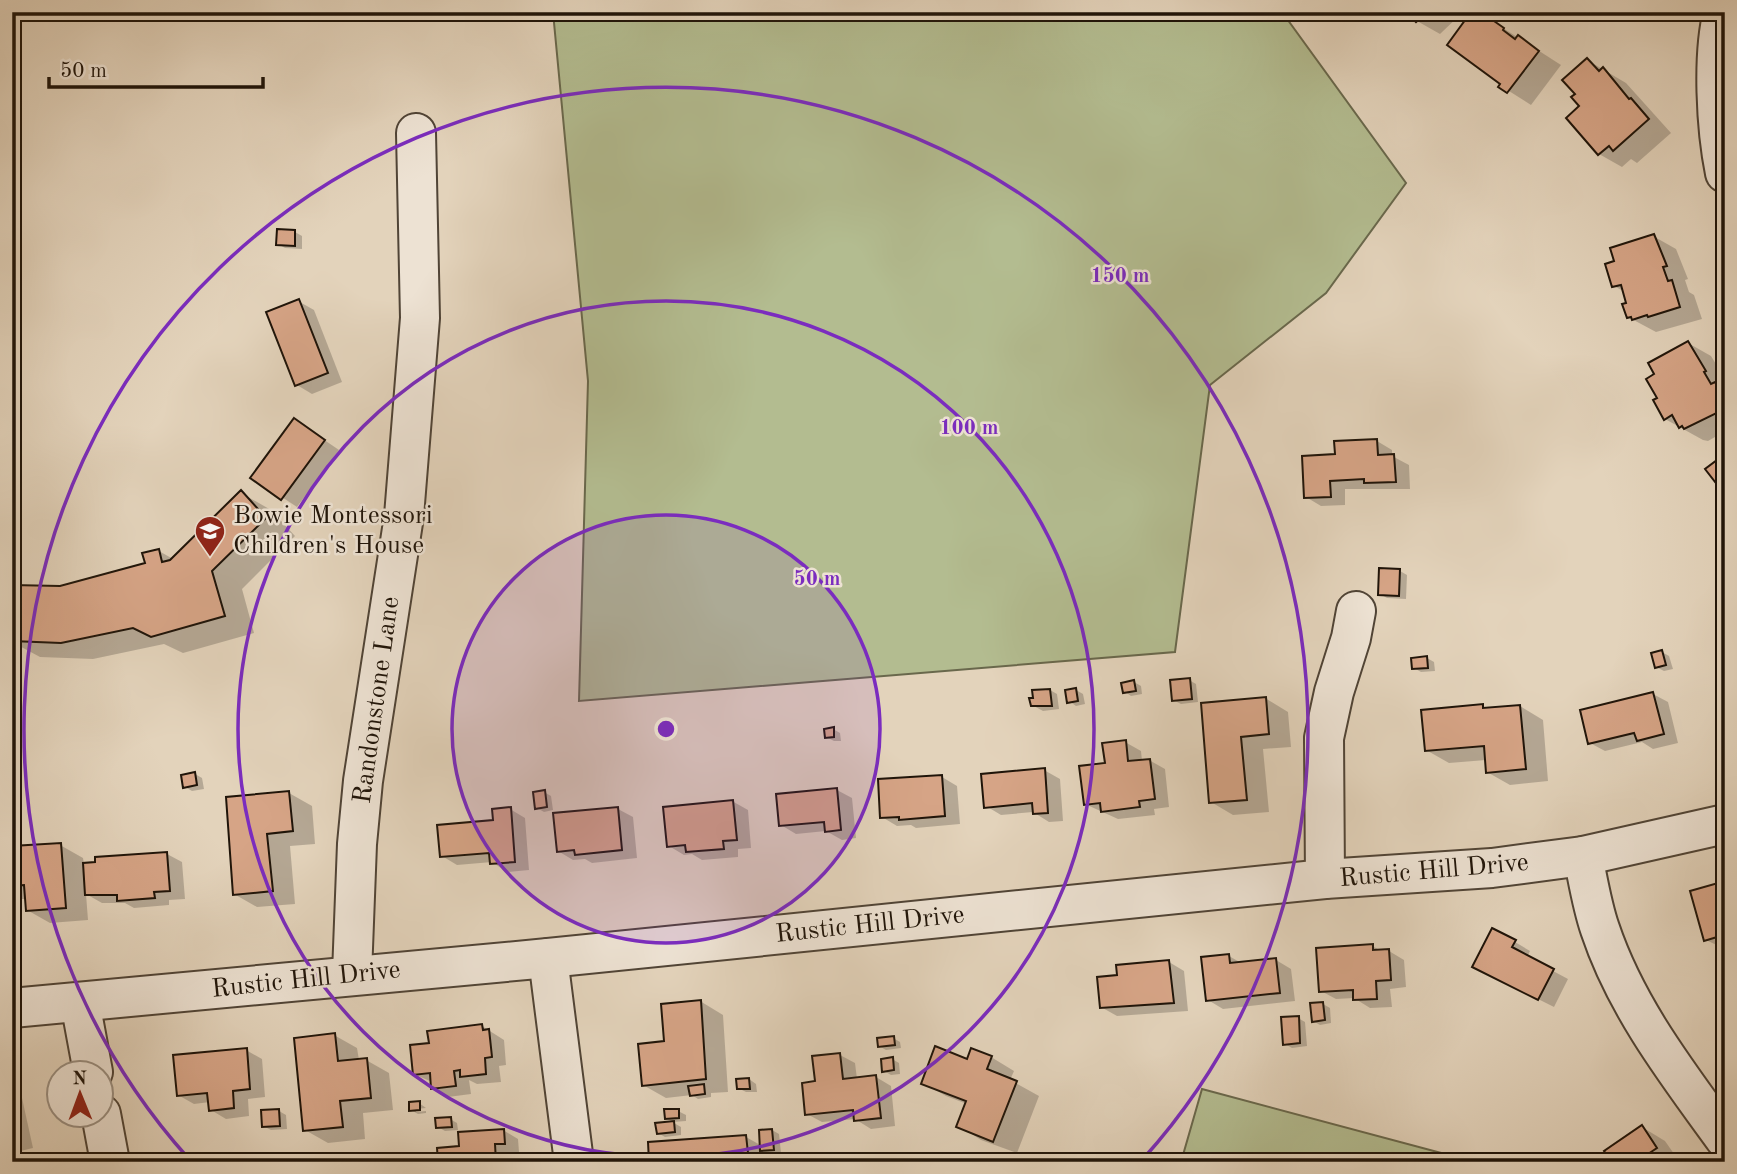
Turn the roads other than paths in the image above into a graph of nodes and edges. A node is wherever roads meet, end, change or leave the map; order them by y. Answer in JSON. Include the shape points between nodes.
{"nodes":[{"id":1,"x":1717,"y":13,"type":"edge"},
{"id":2,"x":416,"y":133,"type":"dead end"},
{"id":3,"x":1725,"y":173,"type":"edge"},
{"id":4,"x":1356,"y":611,"type":"dead end"},
{"id":5,"x":1725,"y":824,"type":"edge"},
{"id":6,"x":1583,"y":856,"type":"junction"},
{"id":7,"x":1325,"y":880,"type":"junction"},
{"id":8,"x":548,"y":958,"type":"junction"},
{"id":9,"x":352,"y":974,"type":"junction"},
{"id":10,"x":80,"y":1002,"type":"junction"},
{"id":11,"x":12,"y":1008,"type":"edge"},
{"id":12,"x":90,"y":1058,"type":"edge"},
{"id":13,"x":103,"y":1128,"type":"edge"},
{"id":14,"x":1725,"y":1139,"type":"edge"},
{"id":15,"x":110,"y":1162,"type":"edge"},
{"id":16,"x":574,"y":1162,"type":"edge"}],
"edges":[{"from":1,"to":3,"type":"street","via":[[1716,84]]},
{"from":2,"to":9,"type":"street","name":"Randonstone Lane","via":[[420,318],[404,516],[360,806]]},
{"from":4,"to":7,"type":"street","via":[[1324,738]]},
{"from":5,"to":6,"type":"street","name":"Rustic Hill Drive"},
{"from":6,"to":7,"type":"street","name":"Rustic Hill Drive","via":[[1492,869]]},
{"from":6,"to":14,"type":"street","via":[[1600,929],[1638,1014]]},
{"from":7,"to":8,"type":"street","name":"Rustic Hill Drive"},
{"from":8,"to":9,"type":"street","name":"Rustic Hill Drive"},
{"from":8,"to":16,"type":"street"},
{"from":9,"to":10,"type":"street","name":"Rustic Hill Drive"},
{"from":10,"to":11,"type":"street","name":"Rustic Hill Drive"},
{"from":10,"to":12,"type":"street"},
{"from":13,"to":15,"type":"street"}]}
